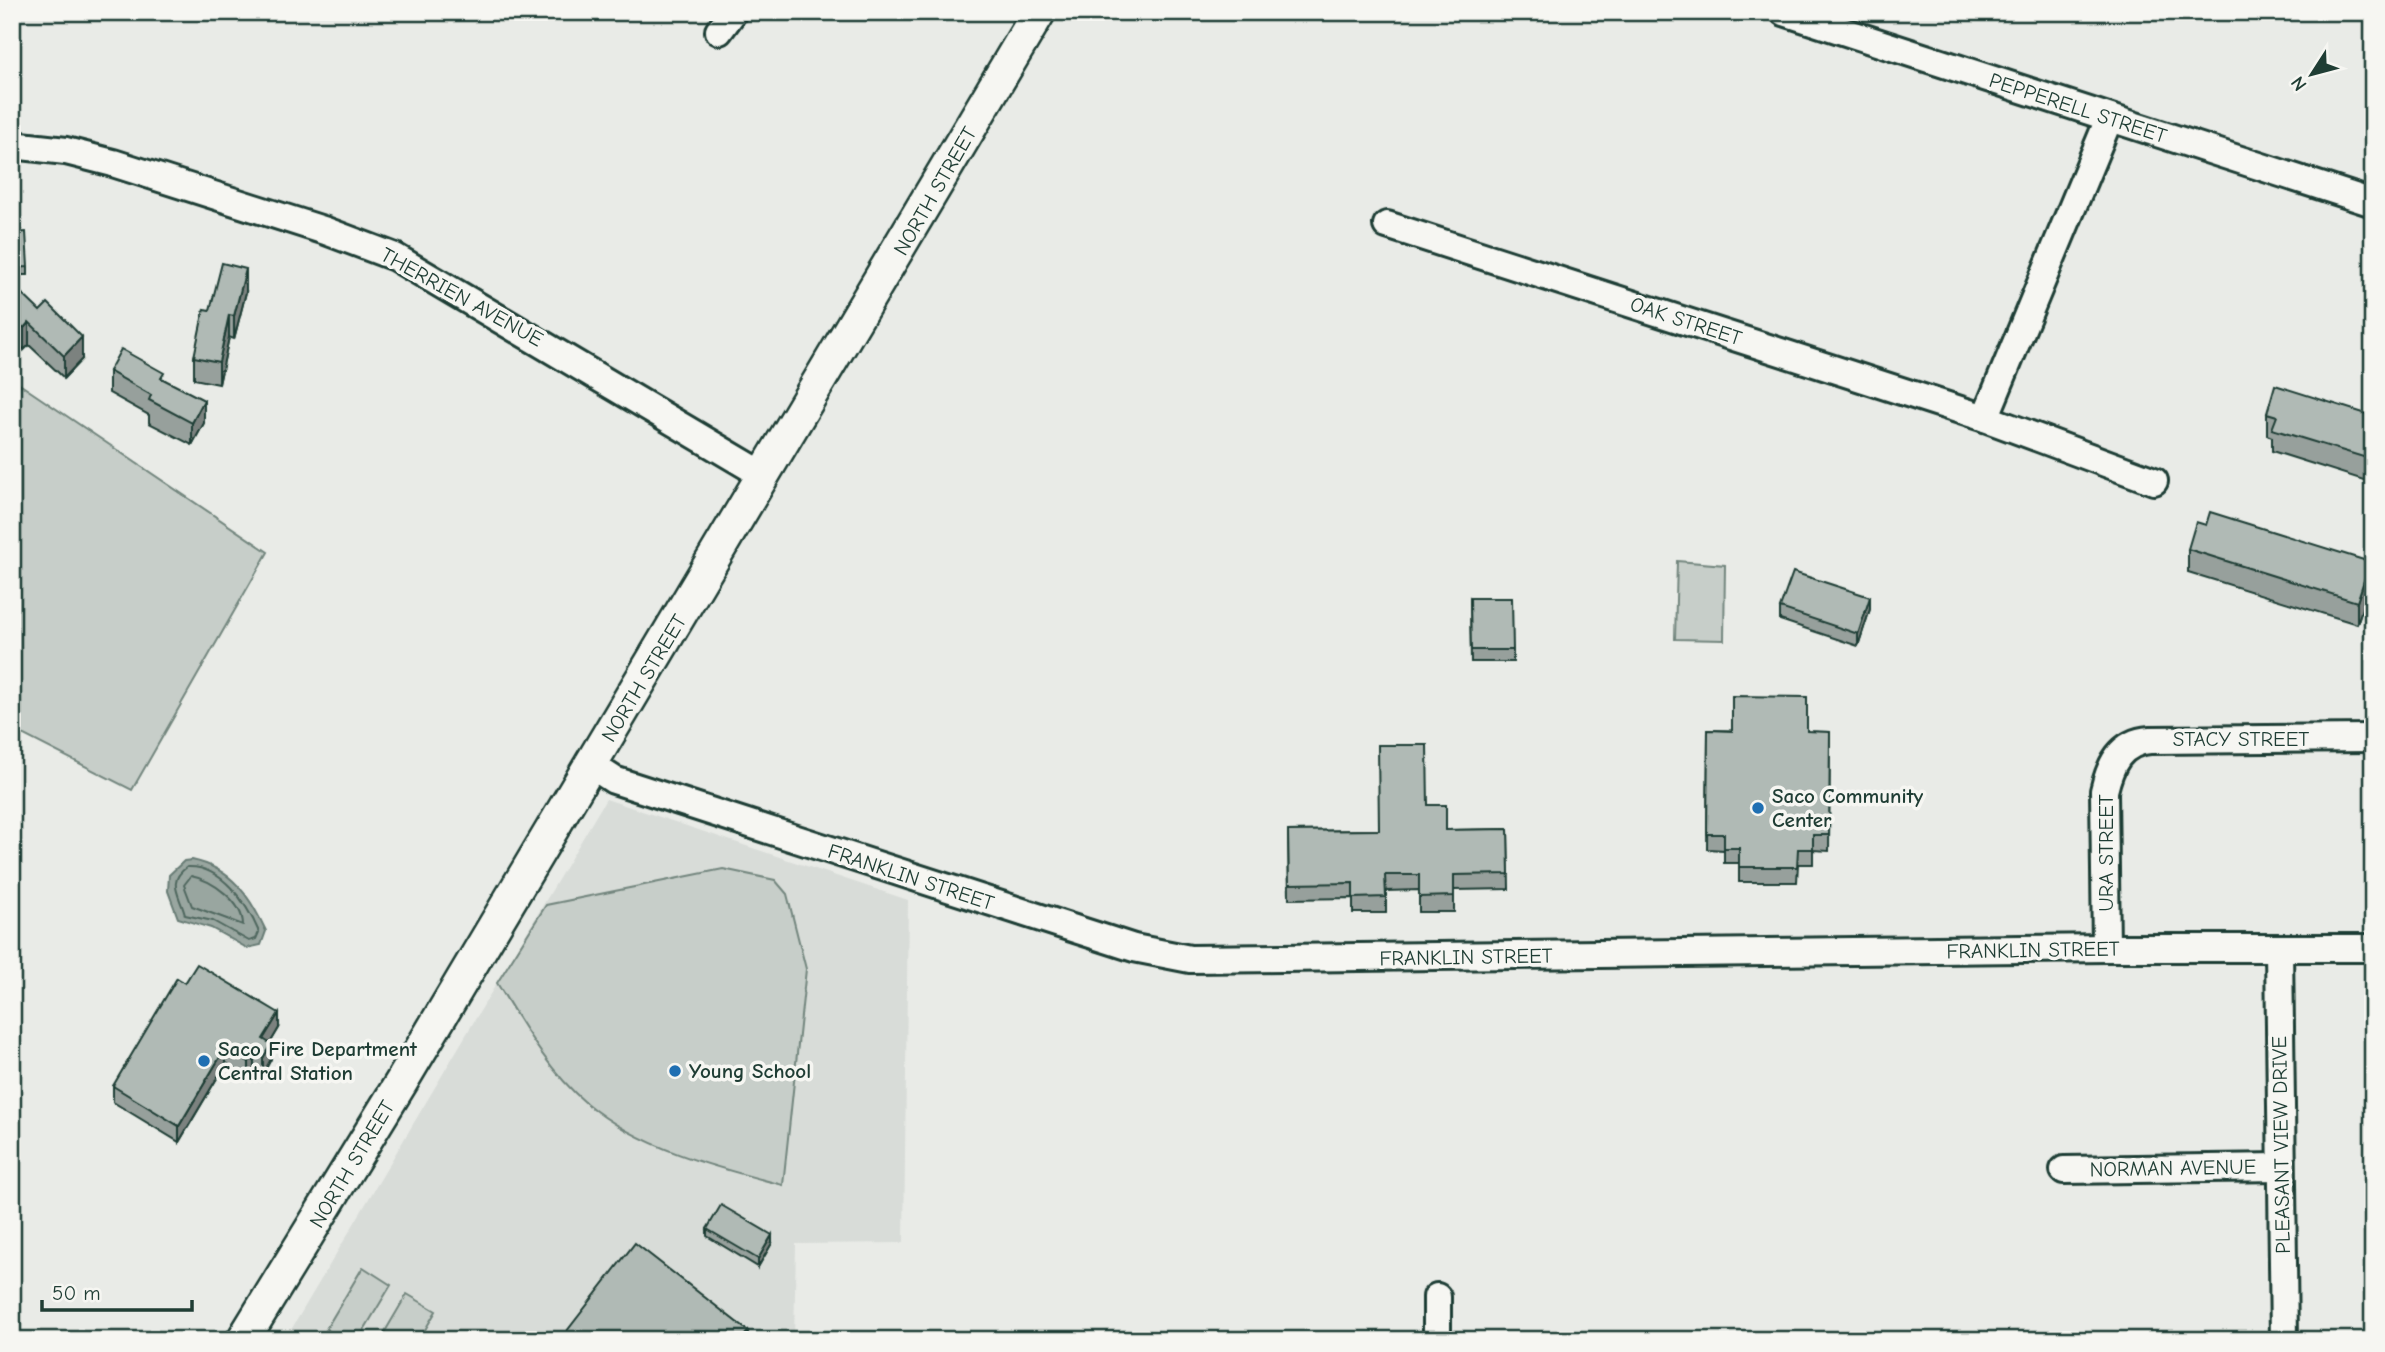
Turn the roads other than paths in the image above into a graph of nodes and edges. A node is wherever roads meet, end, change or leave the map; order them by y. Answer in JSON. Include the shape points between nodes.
{"nodes":[{"id":1,"x":1039,"y":12,"type":"edge"},
{"id":2,"x":1784,"y":12,"type":"edge"},
{"id":3,"x":2109,"y":119,"type":"junction"},
{"id":4,"x":12,"y":145,"type":"edge"},
{"id":5,"x":2373,"y":203,"type":"edge"},
{"id":6,"x":1387,"y":225,"type":"dead end"},
{"id":7,"x":1984,"y":418,"type":"junction"},
{"id":8,"x":765,"y":476,"type":"junction"},
{"id":9,"x":2154,"y":481,"type":"dead end"},
{"id":10,"x":2373,"y":738,"type":"edge"},
{"id":11,"x":2115,"y":759,"type":"joint"},
{"id":12,"x":591,"y":765,"type":"junction"},
{"id":13,"x":2106,"y":948,"type":"junction"},
{"id":14,"x":2373,"y":948,"type":"edge"},
{"id":15,"x":2279,"y":950,"type":"junction"},
{"id":16,"x":2281,"y":1167,"type":"junction"},
{"id":17,"x":2064,"y":1170,"type":"dead end"},
{"id":18,"x":1437,"y":1297,"type":"dead end"},
{"id":19,"x":243,"y":1340,"type":"edge"},
{"id":20,"x":1437,"y":1340,"type":"edge"},
{"id":21,"x":2284,"y":1340,"type":"edge"}],
"edges":[{"from":1,"to":8,"type":"main road","name":"NORTH STREET"},
{"from":2,"to":3,"type":"street","name":"PEPPERELL STREET"},
{"from":3,"to":5,"type":"street","name":"PEPPERELL STREET"},
{"from":3,"to":7,"type":"street"},
{"from":4,"to":8,"type":"street","name":"THERRIEN AVENUE","via":[[66,151],[113,163],[395,257]]},
{"from":6,"to":7,"type":"street","name":"OAK STREET"},
{"from":7,"to":9,"type":"street","name":"OAK STREET"},
{"from":8,"to":12,"type":"main road","name":"NORTH STREET"},
{"from":10,"to":11,"type":"street","name":"STACY STREET","via":[[2143,740]]},
{"from":11,"to":13,"type":"street","name":"URA STREET","via":[[2104,791]]},
{"from":12,"to":13,"type":"street","name":"FRANKLIN STREET","via":[[614,780],[1016,911],[1134,948],[1190,959]]},
{"from":12,"to":19,"type":"main road","name":"NORTH STREET"},
{"from":13,"to":15,"type":"street","name":"FRANKLIN STREET"},
{"from":14,"to":15,"type":"street","name":"FRANKLIN STREET"},
{"from":15,"to":16,"type":"street","name":"PLEASANT VIEW DRIVE"},
{"from":16,"to":17,"type":"street","name":"NORMAN AVENUE"},
{"from":16,"to":21,"type":"street","name":"PLEASANT VIEW DRIVE"},
{"from":18,"to":20,"type":"street"}]}
